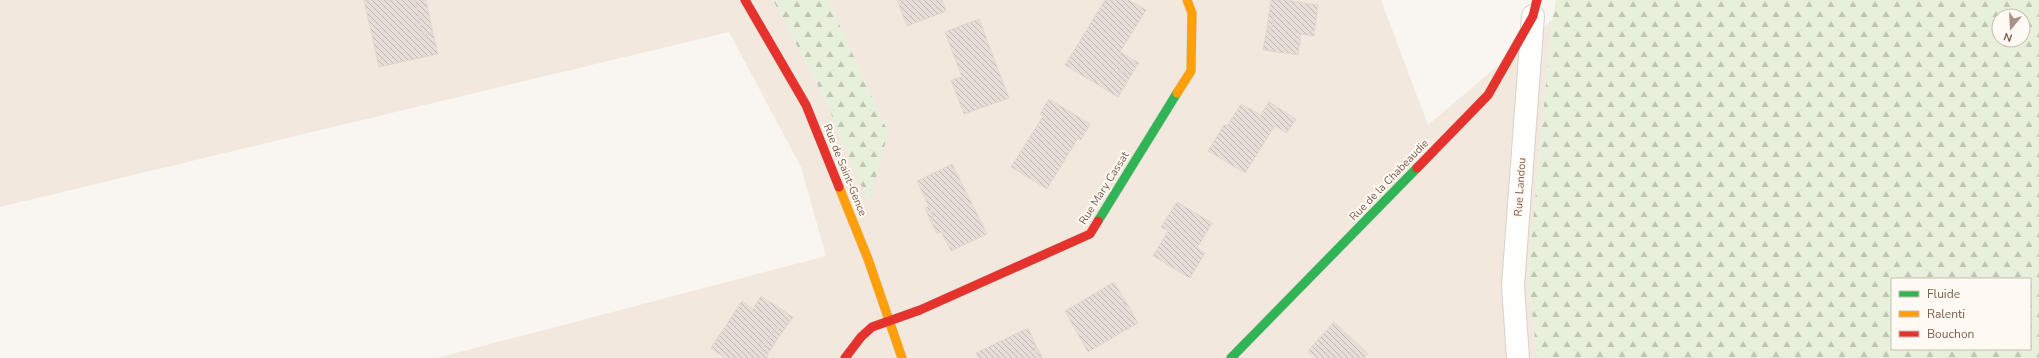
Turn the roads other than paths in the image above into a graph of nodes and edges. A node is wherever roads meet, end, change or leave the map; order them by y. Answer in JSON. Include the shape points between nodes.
{"nodes":[{"id":1,"x":746,"y":0,"type":"edge"},
{"id":2,"x":1187,"y":0,"type":"edge"},
{"id":3,"x":1535,"y":8,"type":"edge"},
{"id":4,"x":890,"y":321,"type":"junction"},
{"id":5,"x":846,"y":358,"type":"edge"},
{"id":6,"x":902,"y":358,"type":"edge"},
{"id":7,"x":1231,"y":358,"type":"edge"},
{"id":8,"x":1518,"y":358,"type":"edge"}],
"edges":[{"from":1,"to":4,"type":"street","name":"Rue de Saint-Gence","via":[[806,105]]},
{"from":2,"to":4,"type":"street","name":"Rue Mary Cassat","via":[[1192,13],[1190,71],[1090,234]]},
{"from":3,"to":7,"type":"street","name":"Rue de la Chabeaudie","via":[[1488,95]]},
{"from":3,"to":8,"type":"street","name":"Rue Landou","via":[[1513,286]]},
{"from":4,"to":5,"type":"street","name":"Rue Mary Cassat","via":[[872,328],[861,337]]},
{"from":4,"to":6,"type":"street","name":"Rue de Saint-Gence"}]}
